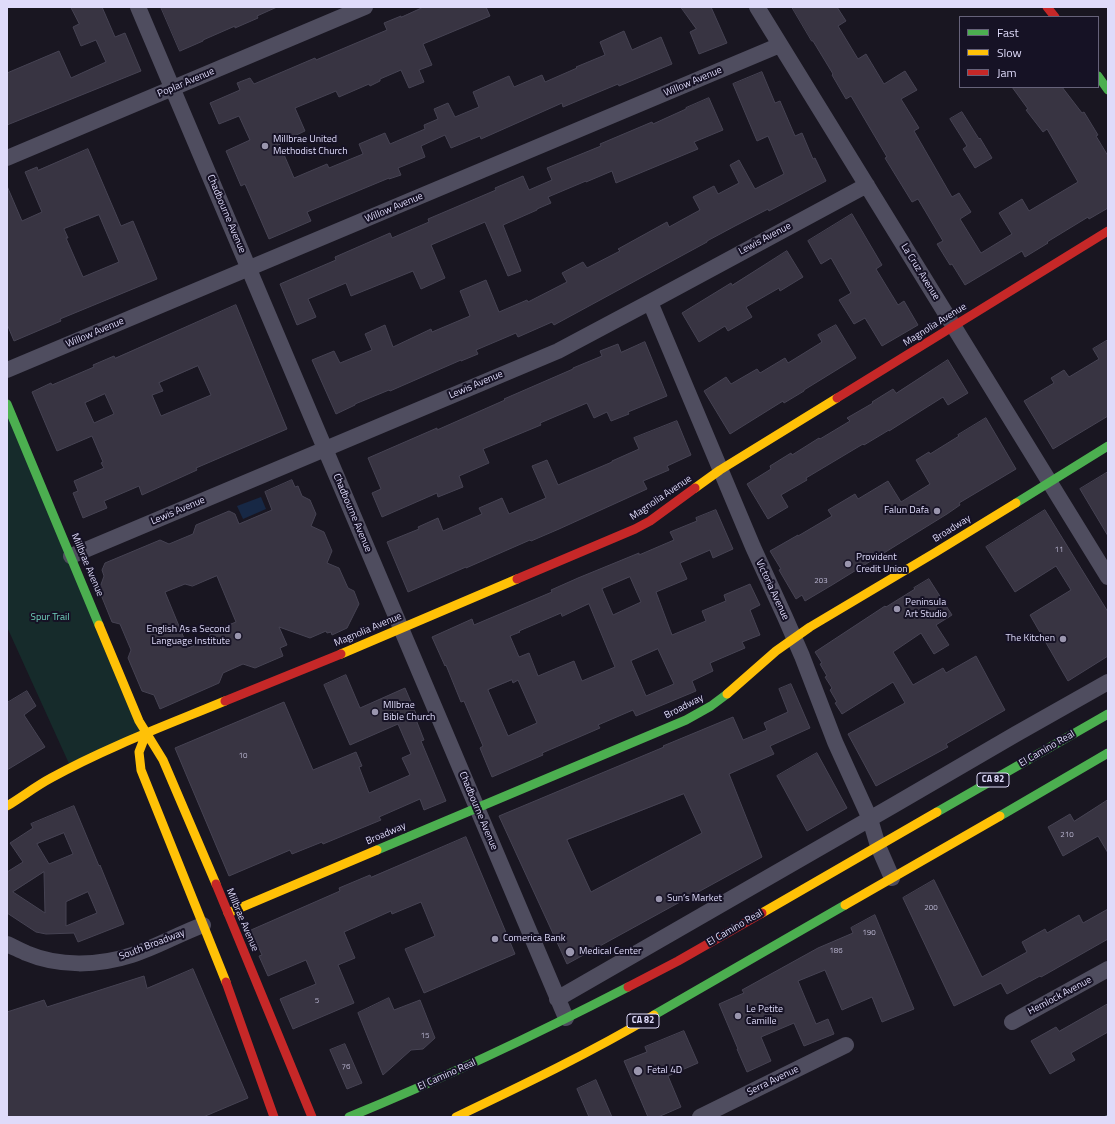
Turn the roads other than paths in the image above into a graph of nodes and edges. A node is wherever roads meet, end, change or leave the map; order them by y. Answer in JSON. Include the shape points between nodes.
{"nodes":[{"id":1,"x":138,"y":7,"type":"edge"},
{"id":2,"x":365,"y":7,"type":"edge"},
{"id":3,"x":757,"y":7,"type":"edge"},
{"id":4,"x":1047,"y":7,"type":"edge"},
{"id":5,"x":1054,"y":16,"type":"edge"},
{"id":6,"x":780,"y":45,"type":"junction"},
{"id":7,"x":1099,"y":77,"type":"edge"},
{"id":8,"x":172,"y":88,"type":"junction"},
{"id":9,"x":1108,"y":90,"type":"edge"},
{"id":10,"x":7,"y":158,"type":"edge"},
{"id":11,"x":866,"y":184,"type":"junction"},
{"id":12,"x":1108,"y":231,"type":"edge"},
{"id":13,"x":248,"y":268,"type":"junction"},
{"id":14,"x":650,"y":302,"type":"junction"},
{"id":15,"x":954,"y":326,"type":"junction"},
{"id":16,"x":7,"y":370,"type":"edge"},
{"id":17,"x":7,"y":404,"type":"edge"},
{"id":18,"x":1108,"y":446,"type":"edge"},
{"id":19,"x":325,"y":449,"type":"junction"},
{"id":20,"x":720,"y":470,"type":"junction"},
{"id":21,"x":1050,"y":482,"type":"junction"},
{"id":22,"x":71,"y":556,"type":"junction"},
{"id":23,"x":1108,"y":577,"type":"edge"},
{"id":24,"x":401,"y":629,"type":"junction"},
{"id":25,"x":794,"y":639,"type":"junction"},
{"id":26,"x":1108,"y":682,"type":"edge"},
{"id":27,"x":1108,"y":714,"type":"edge"},
{"id":28,"x":146,"y":734,"type":"junction"},
{"id":29,"x":1108,"y":753,"type":"edge"},
{"id":30,"x":7,"y":806,"type":"edge"},
{"id":31,"x":477,"y":808,"type":"junction"},
{"id":32,"x":870,"y":819,"type":"junction"},
{"id":33,"x":878,"y":846,"type":"junction"},
{"id":34,"x":892,"y":878,"type":"junction"},
{"id":35,"x":228,"y":913,"type":"junction"},
{"id":36,"x":203,"y":925,"type":"junction"},
{"id":37,"x":7,"y":944,"type":"edge"},
{"id":38,"x":1108,"y":970,"type":"edge"},
{"id":39,"x":557,"y":999,"type":"junction"},
{"id":40,"x":566,"y":1018,"type":"junction"},
{"id":41,"x":1012,"y":1022,"type":"dead end"},
{"id":42,"x":846,"y":1045,"type":"dead end"},
{"id":43,"x":274,"y":1117,"type":"edge"},
{"id":44,"x":312,"y":1117,"type":"edge"},
{"id":45,"x":349,"y":1117,"type":"edge"},
{"id":46,"x":456,"y":1117,"type":"edge"},
{"id":47,"x":700,"y":1117,"type":"edge"}],
"edges":[{"from":1,"to":8,"type":"street","name":"Chadbourne Avenue"},
{"from":2,"to":8,"type":"street","name":"Poplar Avenue"},
{"from":3,"to":6,"type":"street","name":"La Cruz Avenue"},
{"from":4,"to":5,"type":"main road"},
{"from":6,"to":11,"type":"street","name":"La Cruz Avenue"},
{"from":6,"to":13,"type":"street","name":"Willow Avenue"},
{"from":7,"to":9,"type":"main road"},
{"from":8,"to":10,"type":"street","name":"Poplar Avenue"},
{"from":8,"to":13,"type":"street","name":"Chadbourne Avenue"},
{"from":11,"to":14,"type":"street","name":"Lewis Avenue"},
{"from":11,"to":15,"type":"street","name":"La Cruz Avenue"},
{"from":12,"to":15,"type":"main road","name":"Magnolia Avenue"},
{"from":13,"to":16,"type":"street","name":"Willow Avenue"},
{"from":13,"to":19,"type":"street","name":"Chadbourne Avenue"},
{"from":14,"to":19,"type":"street","name":"Lewis Avenue","via":[[558,351]]},
{"from":14,"to":20,"type":"street","name":"Victoria Avenue"},
{"from":15,"to":20,"type":"main road","name":"Magnolia Avenue"},
{"from":15,"to":21,"type":"street","name":"La Cruz Avenue"},
{"from":17,"to":22,"type":"main road","name":"Millbrae Avenue"},
{"from":18,"to":21,"type":"main road","name":"Broadway"},
{"from":19,"to":22,"type":"street","name":"Lewis Avenue"},
{"from":19,"to":24,"type":"street","name":"Chadbourne Avenue"},
{"from":20,"to":24,"type":"main road","name":"Magnolia Avenue","via":[[635,529]]},
{"from":20,"to":25,"type":"street","name":"Victoria Avenue"},
{"from":21,"to":23,"type":"street","name":"La Cruz Avenue"},
{"from":21,"to":25,"type":"main road","name":"Broadway"},
{"from":22,"to":28,"type":"main road","name":"Millbrae Avenue"},
{"from":24,"to":28,"type":"main road","name":"Magnolia Avenue"},
{"from":24,"to":31,"type":"street","name":"Chadbourne Avenue"},
{"from":25,"to":31,"type":"main road","name":"Broadway","via":[[776,651],[731,692],[686,720]]},
{"from":25,"to":32,"type":"street","name":"Victoria Avenue","via":[[835,742]]},
{"from":26,"to":32,"type":"street"},
{"from":27,"to":33,"type":"main road","name":"El Camino Real","number":"CA 82"},
{"from":28,"to":30,"type":"main road","name":"Magnolia Avenue","via":[[65,770]]},
{"from":28,"to":35,"type":"main road","name":"Millbrae Avenue","via":[[163,760]]},
{"from":28,"to":36,"type":"main road","via":[[139,752],[141,770]]},
{"from":29,"to":34,"type":"main road","number":"CA 82"},
{"from":31,"to":35,"type":"main road","name":"Broadway"},
{"from":31,"to":39,"type":"street","name":"Chadbourne Avenue"},
{"from":32,"to":33,"type":"street","name":"Victoria Avenue"},
{"from":32,"to":39,"type":"street"},
{"from":33,"to":34,"type":"street","name":"Victoria Avenue"},
{"from":33,"to":40,"type":"main road","name":"El Camino Real","number":"CA 82","via":[[678,961]]},
{"from":34,"to":46,"type":"main road","number":"CA 82","via":[[594,1049],[485,1108]]},
{"from":35,"to":44,"type":"main road","name":"Millbrae Avenue"},
{"from":36,"to":37,"type":"street","name":"South Broadway","via":[[133,955],[83,964],[55,962]]},
{"from":36,"to":43,"type":"main road"},
{"from":38,"to":41,"type":"street","name":"Hemlock Avenue"},
{"from":39,"to":40,"type":"street","name":"Chadbourne Avenue"},
{"from":40,"to":45,"type":"main road","name":"El Camino Real","number":"CA 82","via":[[435,1081]]},
{"from":42,"to":47,"type":"street","name":"Serra Avenue"}]}
